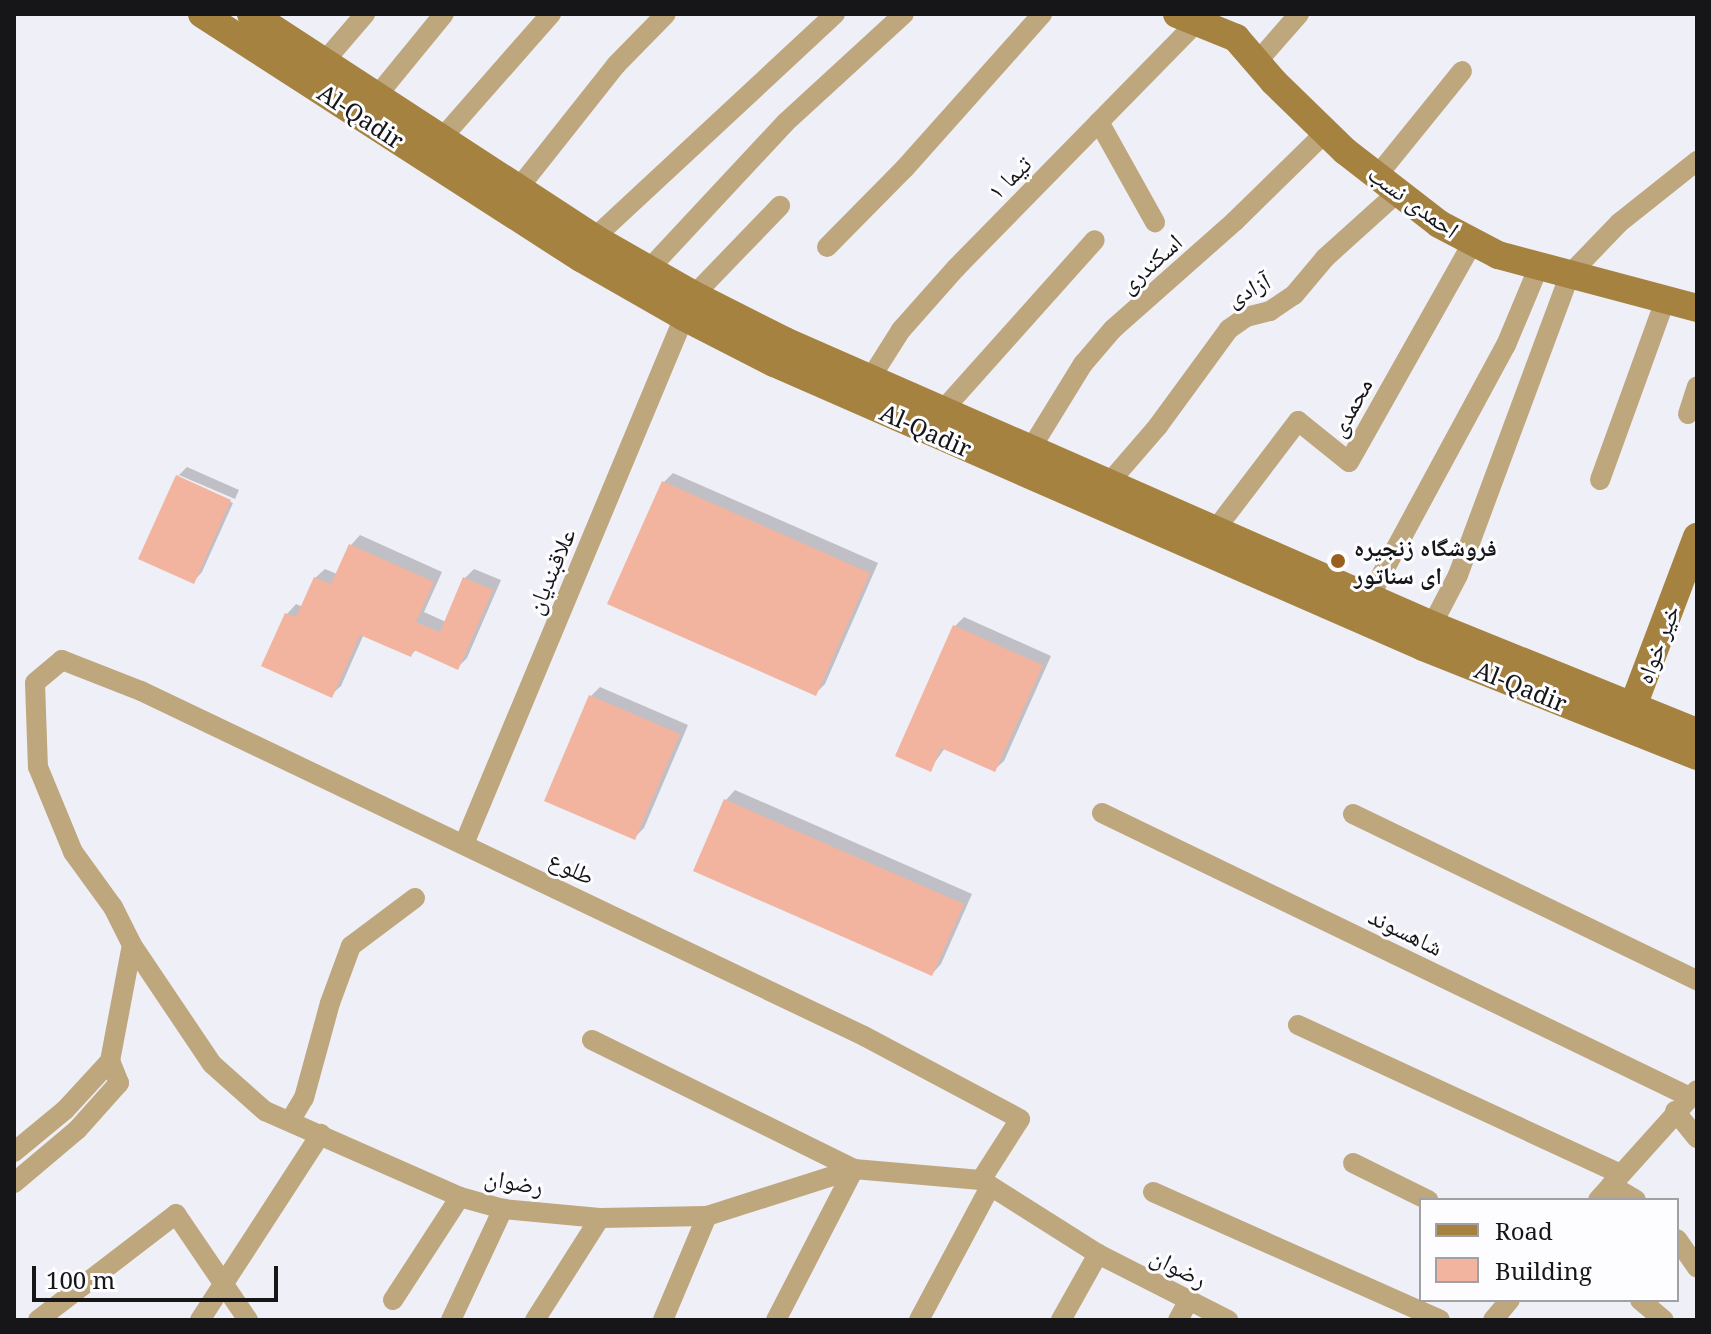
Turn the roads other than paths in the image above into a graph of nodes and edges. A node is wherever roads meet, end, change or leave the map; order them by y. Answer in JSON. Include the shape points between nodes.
{"nodes":[{"id":1,"x":202,"y":14,"type":"edge"},
{"id":2,"x":251,"y":14,"type":"edge"},
{"id":3,"x":365,"y":14,"type":"edge"},
{"id":4,"x":444,"y":14,"type":"edge"},
{"id":5,"x":551,"y":14,"type":"edge"},
{"id":6,"x":666,"y":14,"type":"edge"},
{"id":7,"x":835,"y":14,"type":"edge"},
{"id":8,"x":904,"y":14,"type":"edge"},
{"id":9,"x":1042,"y":14,"type":"edge"},
{"id":10,"x":1299,"y":14,"type":"edge"},
{"id":11,"x":1193,"y":17,"type":"edge"},
{"id":12,"x":283,"y":22,"type":"edge"},
{"id":13,"x":1257,"y":62,"type":"junction"},
{"id":14,"x":323,"y":63,"type":"junction"},
{"id":15,"x":1462,"y":71,"type":"dead end"},
{"id":16,"x":376,"y":97,"type":"junction"},
{"id":17,"x":1099,"y":122,"type":"junction"},
{"id":18,"x":1326,"y":132,"type":"junction"},
{"id":19,"x":441,"y":139,"type":"junction"},
{"id":20,"x":1697,"y":161,"type":"edge"},
{"id":21,"x":1388,"y":184,"type":"junction"},
{"id":22,"x":517,"y":190,"type":"junction"},
{"id":23,"x":780,"y":206,"type":"dead end"},
{"id":24,"x":1155,"y":222,"type":"dead end"},
{"id":25,"x":594,"y":238,"type":"junction"},
{"id":26,"x":1095,"y":240,"type":"dead end"},
{"id":27,"x":1473,"y":242,"type":"junction"},
{"id":28,"x":827,"y":247,"type":"dead end"},
{"id":29,"x":1539,"y":266,"type":"junction"},
{"id":30,"x":649,"y":269,"type":"junction"},
{"id":31,"x":1570,"y":274,"type":"junction"},
{"id":32,"x":1666,"y":298,"type":"junction"},
{"id":33,"x":689,"y":306,"type":"junction"},
{"id":34,"x":1697,"y":308,"type":"edge"},
{"id":35,"x":870,"y":379,"type":"junction"},
{"id":36,"x":1697,"y":386,"type":"edge"},
{"id":37,"x":942,"y":411,"type":"junction"},
{"id":38,"x":1688,"y":414,"type":"dead end"},
{"id":39,"x":1030,"y":450,"type":"junction"},
{"id":40,"x":1600,"y":480,"type":"dead end"},
{"id":41,"x":1108,"y":484,"type":"junction"},
{"id":42,"x":1215,"y":530,"type":"junction"},
{"id":43,"x":1697,"y":537,"type":"edge"},
{"id":44,"x":1369,"y":598,"type":"junction"},
{"id":45,"x":1432,"y":625,"type":"junction"},
{"id":46,"x":35,"y":683,"type":"joint"},
{"id":47,"x":1633,"y":706,"type":"junction"},
{"id":48,"x":1697,"y":732,"type":"edge"},
{"id":49,"x":1697,"y":756,"type":"edge"},
{"id":50,"x":1102,"y":813,"type":"dead end"},
{"id":51,"x":1353,"y":814,"type":"dead end"},
{"id":52,"x":464,"y":844,"type":"junction"},
{"id":53,"x":415,"y":898,"type":"dead end"},
{"id":54,"x":132,"y":945,"type":"junction"},
{"id":55,"x":1697,"y":980,"type":"edge"},
{"id":56,"x":1298,"y":1025,"type":"dead end"},
{"id":57,"x":592,"y":1040,"type":"dead end"},
{"id":58,"x":110,"y":1061,"type":"junction"},
{"id":59,"x":1687,"y":1099,"type":"edge"},
{"id":60,"x":290,"y":1121,"type":"junction"},
{"id":61,"x":321,"y":1134,"type":"junction"},
{"id":62,"x":1697,"y":1138,"type":"edge"},
{"id":63,"x":14,"y":1152,"type":"edge"},
{"id":64,"x":1353,"y":1163,"type":"dead end"},
{"id":65,"x":854,"y":1169,"type":"junction"},
{"id":66,"x":14,"y":1183,"type":"edge"},
{"id":67,"x":985,"y":1184,"type":"junction"},
{"id":68,"x":1610,"y":1187,"type":"edge"},
{"id":69,"x":1153,"y":1192,"type":"dead end"},
{"id":70,"x":460,"y":1197,"type":"junction"},
{"id":71,"x":1424,"y":1198,"type":"edge"},
{"id":72,"x":1632,"y":1198,"type":"edge"},
{"id":73,"x":503,"y":1209,"type":"junction"},
{"id":74,"x":707,"y":1216,"type":"junction"},
{"id":75,"x":600,"y":1218,"type":"junction"},
{"id":76,"x":1679,"y":1242,"type":"edge"},
{"id":77,"x":1098,"y":1254,"type":"junction"},
{"id":78,"x":1697,"y":1268,"type":"edge"},
{"id":79,"x":224,"y":1283,"type":"junction"},
{"id":80,"x":393,"y":1300,"type":"dead end"},
{"id":81,"x":1642,"y":1302,"type":"edge"},
{"id":82,"x":1183,"y":1311,"type":"edge"},
{"id":83,"x":38,"y":1320,"type":"edge"},
{"id":84,"x":200,"y":1320,"type":"edge"},
{"id":85,"x":248,"y":1320,"type":"edge"},
{"id":86,"x":451,"y":1320,"type":"edge"},
{"id":87,"x":535,"y":1320,"type":"edge"},
{"id":88,"x":663,"y":1320,"type":"edge"},
{"id":89,"x":776,"y":1320,"type":"edge"},
{"id":90,"x":919,"y":1320,"type":"edge"},
{"id":91,"x":1061,"y":1320,"type":"edge"},
{"id":92,"x":1228,"y":1320,"type":"edge"},
{"id":93,"x":1440,"y":1320,"type":"edge"},
{"id":94,"x":1664,"y":1320,"type":"edge"}],
"edges":[{"from":1,"to":33,"type":"main road","name":"Al-Qadir","via":[[581,258]]},
{"from":2,"to":12,"type":"main road","name":"Al-Qadir"},
{"from":3,"to":14,"type":"street"},
{"from":4,"to":16,"type":"street"},
{"from":5,"to":19,"type":"street"},
{"from":6,"to":22,"type":"street","via":[[616,65]]},
{"from":7,"to":25,"type":"street"},
{"from":8,"to":30,"type":"street","via":[[785,123]]},
{"from":9,"to":28,"type":"street"},
{"from":10,"to":13,"type":"street"},
{"from":11,"to":13,"type":"main road","name":"احمدی نسب","via":[[1236,38]]},
{"from":11,"to":17,"type":"street","name":"تیما ۱"},
{"from":12,"to":14,"type":"main road","name":"Al-Qadir"},
{"from":13,"to":18,"type":"main road","name":"احمدی نسب"},
{"from":14,"to":16,"type":"main road","name":"Al-Qadir"},
{"from":15,"to":21,"type":"street"},
{"from":16,"to":19,"type":"main road","name":"Al-Qadir"},
{"from":17,"to":24,"type":"street"},
{"from":17,"to":35,"type":"street","name":"تیما ۱","via":[[947,278],[901,330]]},
{"from":18,"to":21,"type":"main road","name":"احمدی نسب"},
{"from":18,"to":39,"type":"street","name":"اسکندری","via":[[1113,329],[1083,364]]},
{"from":19,"to":22,"type":"main road","name":"Al-Qadir"},
{"from":20,"to":31,"type":"street","via":[[1619,223]]},
{"from":21,"to":27,"type":"main road","name":"احمدی نسب","via":[[1439,224]]},
{"from":21,"to":41,"type":"street","name":"آزادی","via":[[1294,295],[1229,329]]},
{"from":22,"to":25,"type":"main road","name":"Al-Qadir"},
{"from":23,"to":33,"type":"street"},
{"from":25,"to":30,"type":"main road","name":"Al-Qadir"},
{"from":26,"to":37,"type":"street"},
{"from":27,"to":29,"type":"main road","name":"احمدی نسب"},
{"from":27,"to":42,"type":"street","name":"محمدی","via":[[1349,462],[1298,421]]},
{"from":29,"to":31,"type":"main road","name":"احمدی نسب"},
{"from":29,"to":44,"type":"street","via":[[1506,345]]},
{"from":30,"to":33,"type":"main road","name":"Al-Qadir"},
{"from":31,"to":32,"type":"main road","name":"احمدی نسب"},
{"from":31,"to":45,"type":"street","via":[[1458,575]]},
{"from":32,"to":34,"type":"main road","name":"احمدی نسب"},
{"from":32,"to":40,"type":"street"},
{"from":33,"to":35,"type":"main road","name":"Al-Qadir"},
{"from":33,"to":49,"type":"main road","name":"Al-Qadir","via":[[802,375],[1394,635]]},
{"from":33,"to":52,"type":"street","name":"علاقبندیان"},
{"from":35,"to":37,"type":"main road","name":"Al-Qadir"},
{"from":36,"to":38,"type":"street"},
{"from":37,"to":39,"type":"main road","name":"Al-Qadir"},
{"from":39,"to":41,"type":"main road","name":"Al-Qadir"},
{"from":41,"to":42,"type":"main road","name":"Al-Qadir"},
{"from":42,"to":44,"type":"main road","name":"Al-Qadir"},
{"from":43,"to":47,"type":"main road","name":"خیر خواه"},
{"from":44,"to":45,"type":"main road","name":"Al-Qadir"},
{"from":45,"to":47,"type":"main road","name":"Al-Qadir"},
{"from":46,"to":52,"type":"street","name":"طلوع","via":[[62,660],[141,691]]},
{"from":46,"to":54,"type":"street","name":"رضوان","via":[[38,767],[73,852],[113,907]]},
{"from":47,"to":48,"type":"main road","name":"Al-Qadir"},
{"from":50,"to":59,"type":"street","name":"شاهسوند"},
{"from":51,"to":55,"type":"street"},
{"from":52,"to":67,"type":"street","name":"طلوع","via":[[864,1036],[1020,1119]]},
{"from":53,"to":60,"type":"street","via":[[351,946],[304,1098]]},
{"from":54,"to":58,"type":"street"},
{"from":54,"to":60,"type":"street","name":"رضوان","via":[[212,1064],[265,1111]]},
{"from":56,"to":68,"type":"street"},
{"from":57,"to":65,"type":"street"},
{"from":58,"to":63,"type":"street","via":[[65,1110]]},
{"from":58,"to":66,"type":"street","via":[[119,1083],[77,1130]]},
{"from":59,"to":62,"type":"street"},
{"from":59,"to":68,"type":"street"},
{"from":60,"to":61,"type":"street","name":"رضوان"},
{"from":61,"to":70,"type":"street","name":"رضوان"},
{"from":61,"to":79,"type":"street"},
{"from":64,"to":71,"type":"street"},
{"from":65,"to":67,"type":"street","name":"رضوان"},
{"from":65,"to":74,"type":"street","name":"رضوان"},
{"from":65,"to":89,"type":"street"},
{"from":67,"to":77,"type":"street","name":"رضوان"},
{"from":67,"to":90,"type":"street"},
{"from":68,"to":72,"type":"street"},
{"from":69,"to":93,"type":"street"},
{"from":70,"to":73,"type":"street","name":"رضوان"},
{"from":70,"to":80,"type":"street"},
{"from":73,"to":75,"type":"street","name":"رضوان"},
{"from":73,"to":86,"type":"street"},
{"from":74,"to":75,"type":"street","name":"رضوان"},
{"from":74,"to":88,"type":"street"},
{"from":75,"to":87,"type":"street"},
{"from":76,"to":78,"type":"street"},
{"from":77,"to":82,"type":"street","name":"رضوان"},
{"from":77,"to":91,"type":"street"},
{"from":79,"to":83,"type":"street","via":[[176,1214]]},
{"from":79,"to":84,"type":"street"},
{"from":79,"to":85,"type":"street"},
{"from":81,"to":94,"type":"street"},
{"from":82,"to":92,"type":"street","name":"رضوان"}]}
